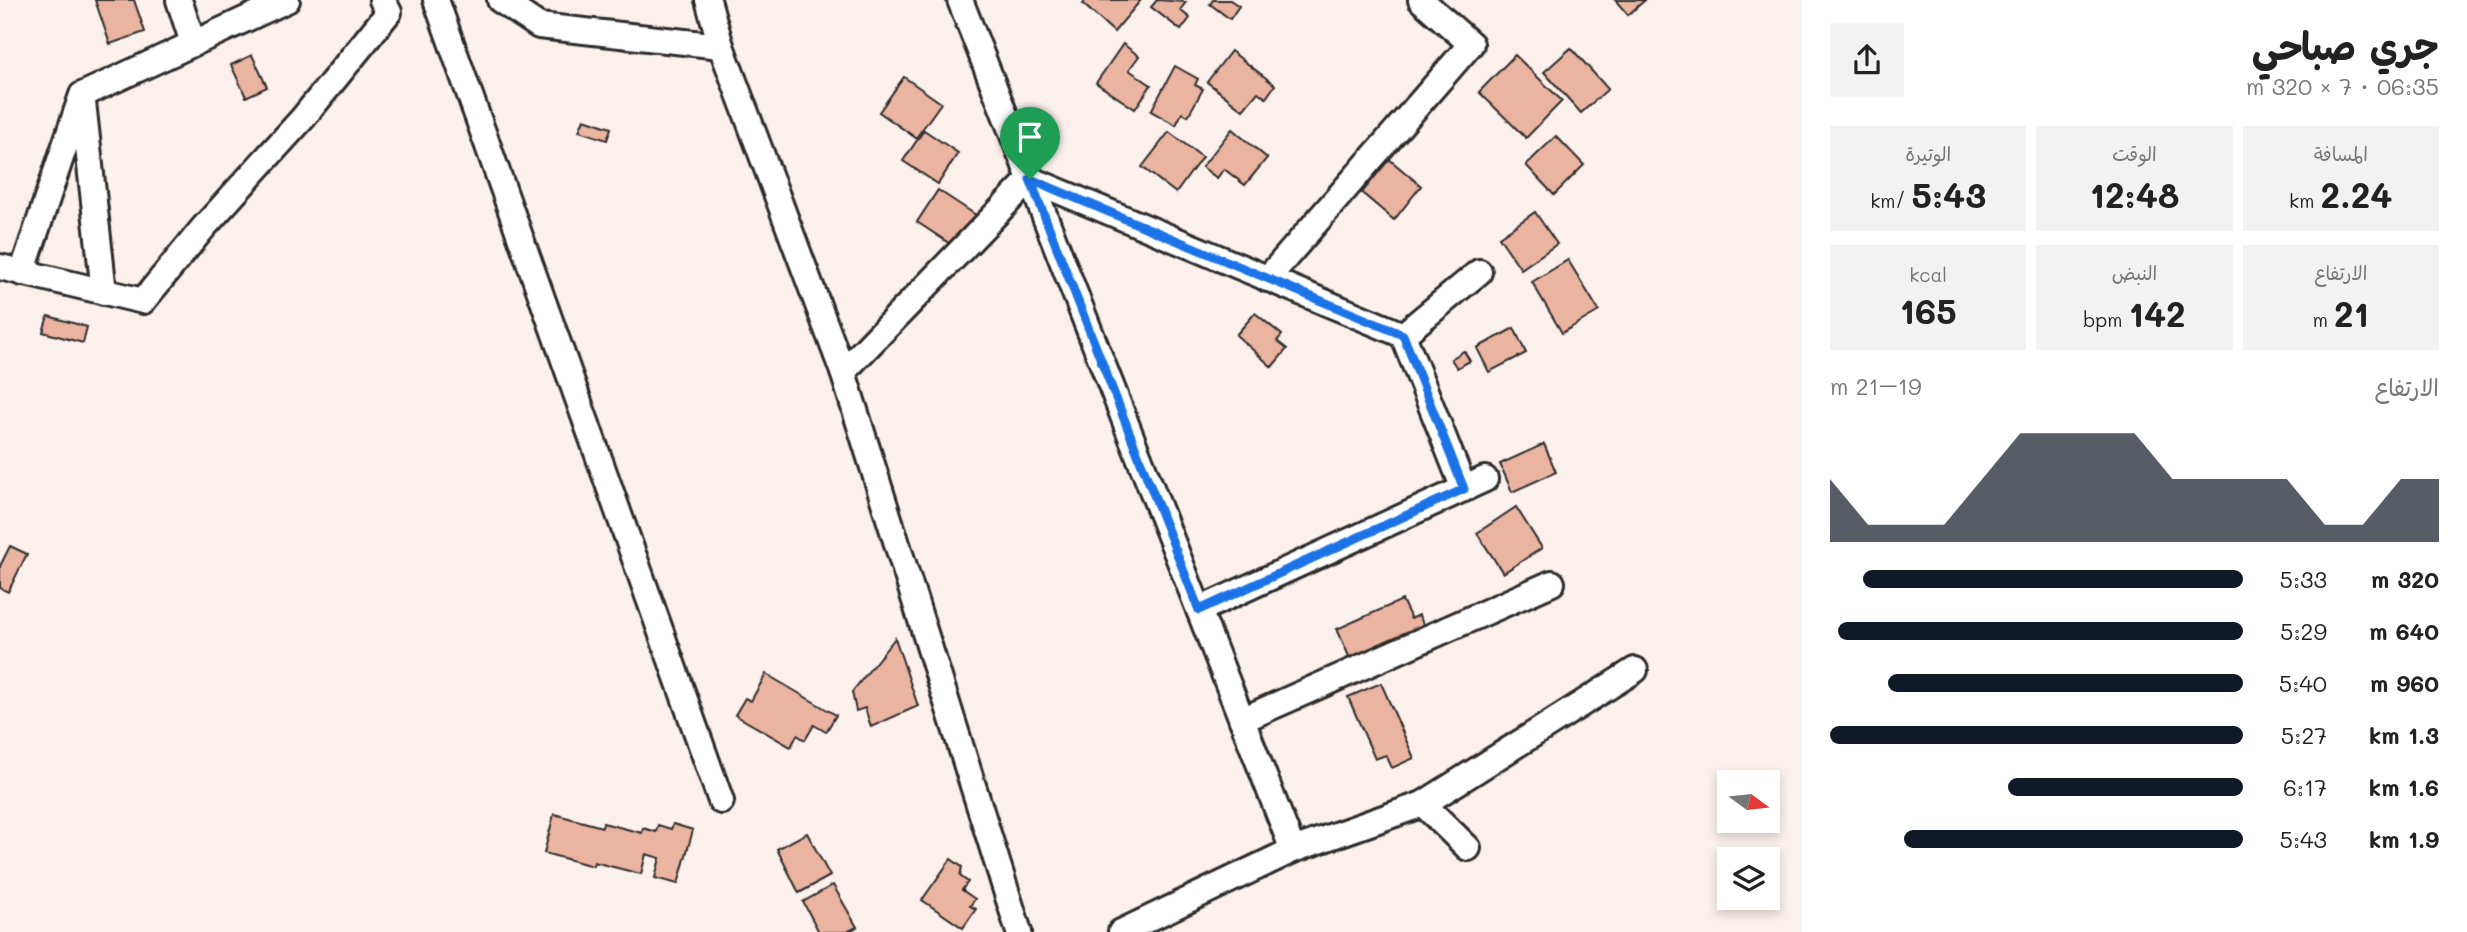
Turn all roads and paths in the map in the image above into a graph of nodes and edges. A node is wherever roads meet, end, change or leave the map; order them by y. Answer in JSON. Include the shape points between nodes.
{"nodes":[{"id":1,"x":179,"y":0,"type":"edge"},
{"id":2,"x":286,"y":0,"type":"edge"},
{"id":3,"x":383,"y":0,"type":"edge"},
{"id":4,"x":436,"y":0,"type":"edge"},
{"id":5,"x":500,"y":0,"type":"edge"},
{"id":6,"x":708,"y":0,"type":"edge"},
{"id":7,"x":960,"y":0,"type":"edge"},
{"id":8,"x":1421,"y":0,"type":"edge"},
{"id":9,"x":256,"y":6,"type":"edge"},
{"id":10,"x":193,"y":43,"type":"junction"},
{"id":11,"x":721,"y":47,"type":"junction"},
{"id":12,"x":82,"y":95,"type":"junction"},
{"id":13,"x":1030,"y":179,"type":"junction"},
{"id":14,"x":11,"y":270,"type":"edge"},
{"id":15,"x":1479,"y":272,"type":"dead end"},
{"id":16,"x":1267,"y":279,"type":"junction"},
{"id":17,"x":104,"y":292,"type":"junction"},
{"id":18,"x":1403,"y":335,"type":"junction"},
{"id":19,"x":843,"y":372,"type":"junction"},
{"id":20,"x":1552,"y":583,"type":"dead end"},
{"id":21,"x":1199,"y":610,"type":"junction"},
{"id":22,"x":1635,"y":670,"type":"dead end"},
{"id":23,"x":1242,"y":720,"type":"junction"},
{"id":24,"x":721,"y":801,"type":"dead end"},
{"id":25,"x":1423,"y":804,"type":"junction"},
{"id":26,"x":1468,"y":848,"type":"dead end"},
{"id":27,"x":1293,"y":850,"type":"junction"},
{"id":28,"x":1019,"y":932,"type":"edge"},
{"id":29,"x":1121,"y":932,"type":"edge"}],
"edges":[{"from":1,"to":10,"type":"street"},
{"from":2,"to":9,"type":"street"},
{"from":3,"to":17,"type":"street","via":[[389,12],[143,301]]},
{"from":4,"to":24,"type":"street"},
{"from":5,"to":11,"type":"street","via":[[539,26]]},
{"from":6,"to":11,"type":"street"},
{"from":7,"to":13,"type":"street"},
{"from":8,"to":16,"type":"street","via":[[1471,44]]},
{"from":9,"to":10,"type":"street"},
{"from":10,"to":12,"type":"street"},
{"from":11,"to":19,"type":"street"},
{"from":12,"to":14,"type":"street"},
{"from":12,"to":17,"type":"street"},
{"from":13,"to":16,"type":"street"},
{"from":13,"to":19,"type":"street"},
{"from":13,"to":21,"type":"street"},
{"from":14,"to":17,"type":"street"},
{"from":15,"to":18,"type":"street"},
{"from":16,"to":18,"type":"street"},
{"from":18,"to":21,"type":"street","via":[[1474,484]]},
{"from":19,"to":28,"type":"street"},
{"from":20,"to":23,"type":"street"},
{"from":21,"to":23,"type":"street"},
{"from":22,"to":25,"type":"street"},
{"from":23,"to":27,"type":"street"},
{"from":25,"to":26,"type":"street"},
{"from":25,"to":27,"type":"street"},
{"from":27,"to":29,"type":"street"}]}
